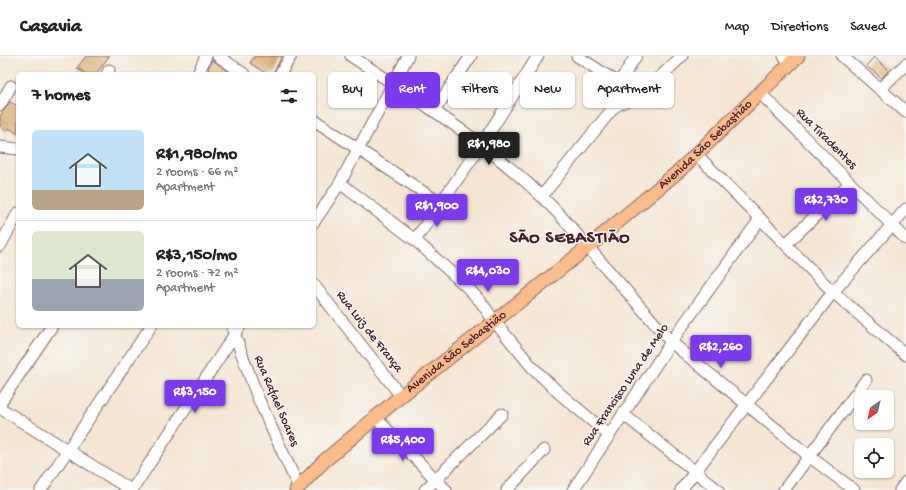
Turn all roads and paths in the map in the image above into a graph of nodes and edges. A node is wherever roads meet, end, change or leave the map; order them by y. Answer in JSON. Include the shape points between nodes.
{"nodes":[{"id":1,"x":206,"y":56,"type":"edge"},
{"id":2,"x":218,"y":56,"type":"edge"},
{"id":3,"x":291,"y":56,"type":"edge"},
{"id":4,"x":351,"y":56,"type":"edge"},
{"id":5,"x":408,"y":56,"type":"edge"},
{"id":6,"x":471,"y":56,"type":"edge"},
{"id":7,"x":538,"y":56,"type":"edge"},
{"id":8,"x":577,"y":56,"type":"edge"},
{"id":9,"x":636,"y":56,"type":"edge"},
{"id":10,"x":682,"y":56,"type":"edge"},
{"id":11,"x":842,"y":56,"type":"edge"},
{"id":12,"x":791,"y":59,"type":"edge"},
{"id":13,"x":906,"y":64,"type":"edge"},
{"id":14,"x":199,"y":72,"type":"edge"},
{"id":15,"x":241,"y":72,"type":"edge"},
{"id":16,"x":281,"y":72,"type":"edge"},
{"id":17,"x":399,"y":72,"type":"edge"},
{"id":18,"x":602,"y":72,"type":"edge"},
{"id":19,"x":626,"y":72,"type":"edge"},
{"id":20,"x":664,"y":72,"type":"edge"},
{"id":21,"x":385,"y":78,"type":"edge"},
{"id":22,"x":11,"y":86,"type":"dead end"},
{"id":23,"x":880,"y":89,"type":"junction"},
{"id":24,"x":760,"y":93,"type":"junction"},
{"id":25,"x":385,"y":96,"type":"edge"},
{"id":26,"x":0,"y":105,"type":"edge"},
{"id":27,"x":430,"y":108,"type":"edge"},
{"id":28,"x":613,"y":108,"type":"edge"},
{"id":29,"x":434,"y":111,"type":"junction"},
{"id":30,"x":906,"y":112,"type":"edge"},
{"id":31,"x":316,"y":121,"type":"edge"},
{"id":32,"x":482,"y":144,"type":"junction"},
{"id":33,"x":0,"y":147,"type":"edge"},
{"id":34,"x":16,"y":148,"type":"edge"},
{"id":35,"x":357,"y":148,"type":"junction"},
{"id":36,"x":696,"y":155,"type":"junction"},
{"id":37,"x":340,"y":183,"type":"junction"},
{"id":38,"x":850,"y":183,"type":"junction"},
{"id":39,"x":542,"y":196,"type":"junction"},
{"id":40,"x":440,"y":203,"type":"junction"},
{"id":41,"x":906,"y":209,"type":"edge"},
{"id":42,"x":16,"y":217,"type":"edge"},
{"id":43,"x":316,"y":219,"type":"edge"},
{"id":44,"x":760,"y":219,"type":"junction"},
{"id":45,"x":892,"y":226,"type":"junction"},
{"id":46,"x":906,"y":238,"type":"edge"},
{"id":47,"x":415,"y":240,"type":"junction"},
{"id":48,"x":786,"y":244,"type":"junction"},
{"id":49,"x":0,"y":246,"type":"edge"},
{"id":50,"x":588,"y":247,"type":"junction"},
{"id":51,"x":316,"y":287,"type":"edge"},
{"id":52,"x":833,"y":292,"type":"junction"},
{"id":53,"x":494,"y":322,"type":"junction"},
{"id":54,"x":51,"y":328,"type":"edge"},
{"id":55,"x":150,"y":328,"type":"edge"},
{"id":56,"x":233,"y":331,"type":"edge"},
{"id":57,"x":671,"y":342,"type":"junction"},
{"id":58,"x":906,"y":355,"type":"edge"},
{"id":59,"x":866,"y":380,"type":"dead end"},
{"id":60,"x":401,"y":396,"type":"junction"},
{"id":61,"x":0,"y":403,"type":"edge"},
{"id":62,"x":745,"y":404,"type":"junction"},
{"id":63,"x":0,"y":408,"type":"edge"},
{"id":64,"x":502,"y":414,"type":"dead end"},
{"id":65,"x":624,"y":414,"type":"junction"},
{"id":66,"x":376,"y":418,"type":"junction"},
{"id":67,"x":609,"y":435,"type":"junction"},
{"id":68,"x":67,"y":450,"type":"junction"},
{"id":69,"x":544,"y":450,"type":"dead end"},
{"id":70,"x":809,"y":456,"type":"junction"},
{"id":71,"x":694,"y":471,"type":"junction"},
{"id":72,"x":436,"y":480,"type":"junction"},
{"id":73,"x":906,"y":482,"type":"edge"},
{"id":74,"x":297,"y":488,"type":"edge"},
{"id":75,"x":41,"y":490,"type":"edge"},
{"id":76,"x":131,"y":490,"type":"edge"},
{"id":77,"x":425,"y":490,"type":"edge"},
{"id":78,"x":446,"y":490,"type":"edge"},
{"id":79,"x":507,"y":490,"type":"edge"},
{"id":80,"x":573,"y":490,"type":"edge"},
{"id":81,"x":681,"y":490,"type":"edge"},
{"id":82,"x":718,"y":490,"type":"edge"},
{"id":83,"x":784,"y":490,"type":"edge"},
{"id":84,"x":854,"y":490,"type":"edge"},
{"id":85,"x":900,"y":490,"type":"edge"}],
"edges":[{"from":1,"to":14,"type":"street"},
{"from":2,"to":15,"type":"street"},
{"from":3,"to":16,"type":"street"},
{"from":4,"to":21,"type":"street"},
{"from":5,"to":17,"type":"street"},
{"from":6,"to":29,"type":"street"},
{"from":7,"to":32,"type":"street"},
{"from":8,"to":18,"type":"street"},
{"from":9,"to":19,"type":"street"},
{"from":10,"to":20,"type":"street"},
{"from":11,"to":23,"type":"street"},
{"from":12,"to":24,"type":"main road","name":"Avenida São Sebastião"},
{"from":13,"to":23,"type":"street"},
{"from":22,"to":26,"type":"street"},
{"from":23,"to":30,"type":"street"},
{"from":24,"to":36,"type":"main road","name":"Avenida São Sebastião"},
{"from":24,"to":38,"type":"street","name":"Rua Tiradentes"},
{"from":25,"to":35,"type":"street"},
{"from":27,"to":29,"type":"street"},
{"from":28,"to":39,"type":"street"},
{"from":29,"to":32,"type":"street"},
{"from":31,"to":35,"type":"street"},
{"from":32,"to":39,"type":"street"},
{"from":32,"to":40,"type":"street"},
{"from":33,"to":34,"type":"street"},
{"from":35,"to":37,"type":"street"},
{"from":35,"to":40,"type":"street"},
{"from":36,"to":44,"type":"street"},
{"from":36,"to":50,"type":"main road","name":"Avenida São Sebastião"},
{"from":37,"to":43,"type":"street"},
{"from":37,"to":47,"type":"street"},
{"from":38,"to":45,"type":"street","name":"Rua Tiradentes"},
{"from":38,"to":48,"type":"street"},
{"from":39,"to":50,"type":"street"},
{"from":40,"to":47,"type":"street"},
{"from":41,"to":45,"type":"street"},
{"from":42,"to":49,"type":"street"},
{"from":44,"to":48,"type":"street"},
{"from":44,"to":57,"type":"street","name":"Rua Francisco Luna de Melo"},
{"from":45,"to":46,"type":"street","name":"Rua Tiradentes"},
{"from":45,"to":52,"type":"street"},
{"from":47,"to":53,"type":"street","via":[[466,286],[481,302]]},
{"from":48,"to":52,"type":"street"},
{"from":50,"to":53,"type":"main road","name":"Avenida São Sebastião"},
{"from":50,"to":57,"type":"street"},
{"from":51,"to":60,"type":"street","name":"Rua Luiz de França"},
{"from":52,"to":58,"type":"street"},
{"from":52,"to":62,"type":"street"},
{"from":53,"to":60,"type":"main road","name":"Avenida São Sebastião"},
{"from":53,"to":67,"type":"street","via":[[532,367]]},
{"from":54,"to":61,"type":"street"},
{"from":55,"to":68,"type":"street"},
{"from":56,"to":74,"type":"street","name":"Rua Rafael Soares","via":[[258,398]]},
{"from":56,"to":76,"type":"street"},
{"from":57,"to":62,"type":"street"},
{"from":57,"to":65,"type":"street","name":"Rua Francisco Luna de Melo"},
{"from":59,"to":70,"type":"street"},
{"from":60,"to":66,"type":"main road","name":"Avenida São Sebastião"},
{"from":62,"to":70,"type":"street"},
{"from":62,"to":71,"type":"street"},
{"from":63,"to":68,"type":"street"},
{"from":64,"to":72,"type":"street"},
{"from":65,"to":67,"type":"street","name":"Rua Francisco Luna de Melo"},
{"from":65,"to":71,"type":"street"},
{"from":66,"to":72,"type":"street"},
{"from":66,"to":74,"type":"main road","name":"Avenida São Sebastião"},
{"from":67,"to":80,"type":"street","name":"Rua Francisco Luna de Melo"},
{"from":68,"to":75,"type":"street"},
{"from":68,"to":76,"type":"street"},
{"from":69,"to":79,"type":"street"},
{"from":70,"to":83,"type":"street"},
{"from":70,"to":84,"type":"street"},
{"from":71,"to":81,"type":"street"},
{"from":71,"to":82,"type":"street"},
{"from":72,"to":77,"type":"street"},
{"from":72,"to":78,"type":"street"},
{"from":73,"to":85,"type":"street"}]}
